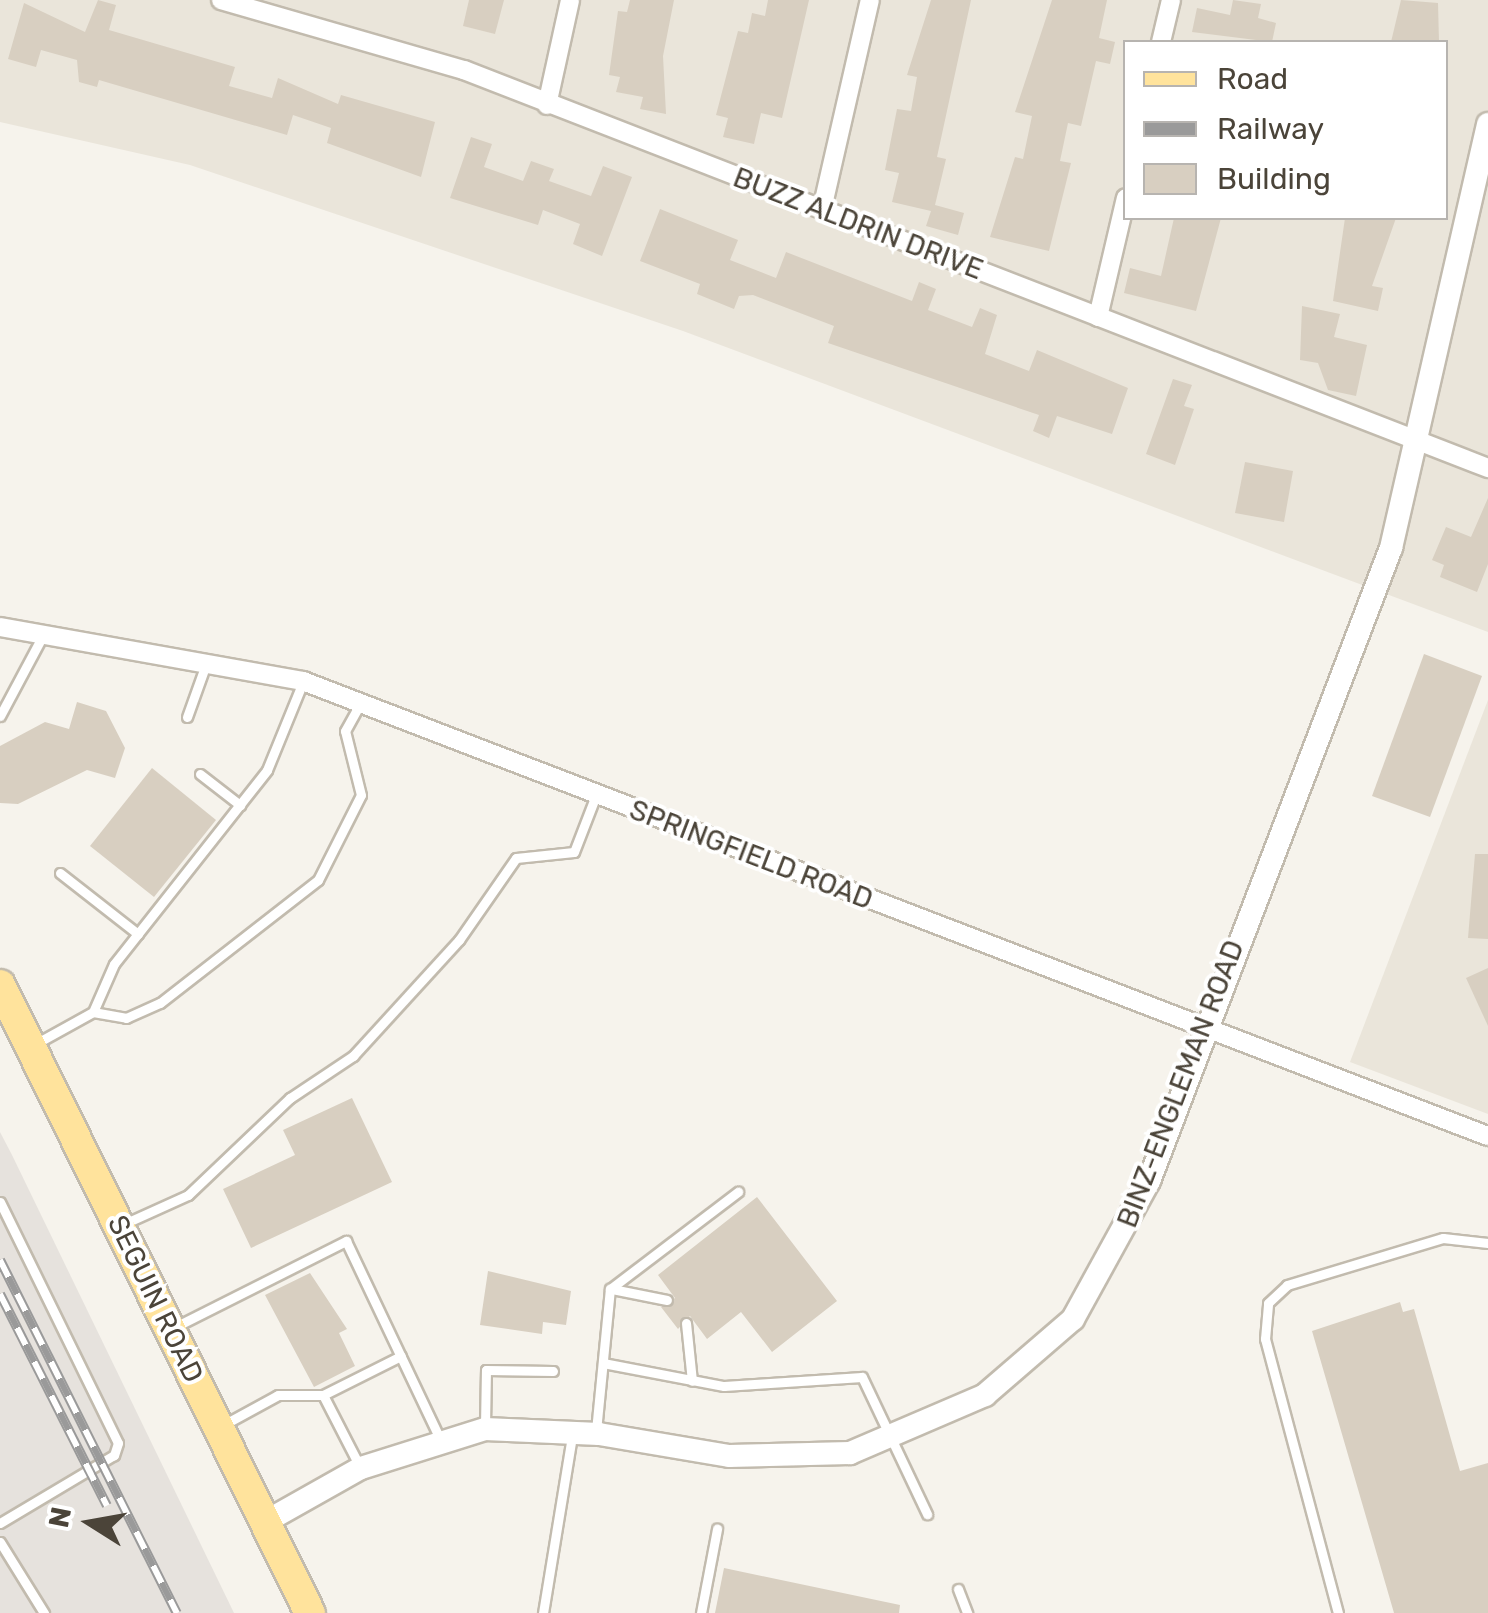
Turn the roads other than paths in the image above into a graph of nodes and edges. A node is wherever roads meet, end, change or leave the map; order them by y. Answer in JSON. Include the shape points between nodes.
{"nodes":[{"id":1,"x":221,"y":0,"type":"edge"},
{"id":2,"x":570,"y":0,"type":"edge"},
{"id":3,"x":870,"y":0,"type":"edge"},
{"id":4,"x":1171,"y":0,"type":"edge"},
{"id":5,"x":266,"y":6,"type":"edge"},
{"id":6,"x":1161,"y":40,"type":"edge"},
{"id":7,"x":547,"y":104,"type":"junction"},
{"id":8,"x":1488,"y":124,"type":"edge"},
{"id":9,"x":822,"y":210,"type":"junction"},
{"id":10,"x":1123,"y":211,"type":"edge"},
{"id":11,"x":1098,"y":317,"type":"junction"},
{"id":12,"x":1416,"y":440,"type":"junction"},
{"id":13,"x":1488,"y":468,"type":"edge"},
{"id":14,"x":0,"y":627,"type":"edge"},
{"id":15,"x":44,"y":632,"type":"junction"},
{"id":16,"x":207,"y":661,"type":"junction"},
{"id":17,"x":303,"y":682,"type":"junction"},
{"id":18,"x":360,"y":704,"type":"junction"},
{"id":19,"x":0,"y":716,"type":"edge"},
{"id":20,"x":187,"y":717,"type":"dead end"},
{"id":21,"x":200,"y":774,"type":"dead end"},
{"id":22,"x":596,"y":795,"type":"junction"},
{"id":23,"x":240,"y":805,"type":"junction"},
{"id":24,"x":60,"y":873,"type":"dead end"},
{"id":25,"x":138,"y":934,"type":"junction"},
{"id":26,"x":0,"y":985,"type":"edge"},
{"id":27,"x":93,"y":1012,"type":"junction"},
{"id":28,"x":1200,"y":1028,"type":"junction"},
{"id":29,"x":30,"y":1046,"type":"junction"},
{"id":30,"x":1488,"y":1136,"type":"edge"},
{"id":31,"x":738,"y":1192,"type":"dead end"},
{"id":32,"x":0,"y":1202,"type":"edge"},
{"id":33,"x":119,"y":1226,"type":"junction"},
{"id":34,"x":1488,"y":1243,"type":"edge"},
{"id":35,"x":610,"y":1289,"type":"junction"},
{"id":36,"x":666,"y":1300,"type":"dead end"},
{"id":37,"x":686,"y":1323,"type":"dead end"},
{"id":38,"x":170,"y":1329,"type":"junction"},
{"id":39,"x":400,"y":1356,"type":"junction"},
{"id":40,"x":603,"y":1362,"type":"junction"},
{"id":41,"x":553,"y":1371,"type":"dead end"},
{"id":42,"x":692,"y":1381,"type":"junction"},
{"id":43,"x":324,"y":1396,"type":"junction"},
{"id":44,"x":218,"y":1428,"type":"junction"},
{"id":45,"x":485,"y":1429,"type":"junction"},
{"id":46,"x":584,"y":1433,"type":"junction"},
{"id":47,"x":440,"y":1439,"type":"junction"},
{"id":48,"x":892,"y":1439,"type":"junction"},
{"id":49,"x":360,"y":1468,"type":"junction"},
{"id":50,"x":927,"y":1514,"type":"dead end"},
{"id":51,"x":265,"y":1522,"type":"junction"},
{"id":52,"x":0,"y":1523,"type":"edge"},
{"id":53,"x":717,"y":1529,"type":"dead end"},
{"id":54,"x":0,"y":1542,"type":"edge"},
{"id":55,"x":958,"y":1589,"type":"dead end"},
{"id":56,"x":44,"y":1613,"type":"edge"},
{"id":57,"x":310,"y":1613,"type":"edge"},
{"id":58,"x":543,"y":1613,"type":"edge"},
{"id":59,"x":701,"y":1613,"type":"edge"},
{"id":60,"x":967,"y":1613,"type":"edge"},
{"id":61,"x":1338,"y":1613,"type":"edge"}],
"edges":[{"from":1,"to":5,"type":"street","name":"BUZZ ALDRIN DRIVE"},
{"from":2,"to":7,"type":"street"},
{"from":3,"to":9,"type":"street"},
{"from":4,"to":6,"type":"street"},
{"from":5,"to":7,"type":"street","name":"BUZZ ALDRIN DRIVE"},
{"from":7,"to":9,"type":"street","name":"BUZZ ALDRIN DRIVE"},
{"from":8,"to":12,"type":"street","name":"BINZ-ENGLEMAN ROAD"},
{"from":9,"to":11,"type":"street","name":"BUZZ ALDRIN DRIVE"},
{"from":10,"to":11,"type":"street"},
{"from":11,"to":12,"type":"street","name":"BUZZ ALDRIN DRIVE"},
{"from":12,"to":13,"type":"street","name":"BUZZ ALDRIN DRIVE"},
{"from":12,"to":28,"type":"street","name":"BINZ-ENGLEMAN ROAD","via":[[1391,548]]},
{"from":14,"to":15,"type":"street","name":"SPRINGFIELD ROAD"},
{"from":15,"to":16,"type":"street","name":"SPRINGFIELD ROAD"},
{"from":15,"to":19,"type":"lane"},
{"from":16,"to":17,"type":"street","name":"SPRINGFIELD ROAD"},
{"from":16,"to":20,"type":"lane"},
{"from":17,"to":18,"type":"street","name":"SPRINGFIELD ROAD"},
{"from":17,"to":23,"type":"lane","via":[[289,732]]},
{"from":18,"to":22,"type":"street","name":"SPRINGFIELD ROAD"},
{"from":18,"to":27,"type":"lane","via":[[346,731],[361,796],[318,880],[160,1003],[126,1018]]},
{"from":21,"to":23,"type":"lane"},
{"from":22,"to":28,"type":"street","name":"SPRINGFIELD ROAD"},
{"from":22,"to":33,"type":"lane","via":[[574,852],[516,858],[460,940],[352,1056],[290,1098],[188,1195]]},
{"from":23,"to":25,"type":"lane"},
{"from":24,"to":25,"type":"lane"},
{"from":25,"to":27,"type":"lane"},
{"from":26,"to":29,"type":"main road","name":"SEGUIN ROAD"},
{"from":27,"to":29,"type":"lane"},
{"from":28,"to":30,"type":"street","name":"SPRINGFIELD ROAD"},
{"from":28,"to":48,"type":"street","name":"BINZ-ENGLEMAN ROAD","via":[[1134,1216],[1072,1319],[984,1395]]},
{"from":29,"to":33,"type":"main road","name":"SEGUIN ROAD"},
{"from":31,"to":35,"type":"lane"},
{"from":32,"to":52,"type":"lane","via":[[118,1443],[114,1455]]},
{"from":33,"to":38,"type":"main road","name":"SEGUIN ROAD"},
{"from":34,"to":61,"type":"lane","via":[[1444,1238],[1286,1284],[1268,1303],[1265,1339]]},
{"from":35,"to":36,"type":"lane"},
{"from":35,"to":40,"type":"lane"},
{"from":37,"to":42,"type":"lane"},
{"from":38,"to":39,"type":"lane","via":[[346,1241]]},
{"from":38,"to":44,"type":"main road","name":"SEGUIN ROAD"},
{"from":39,"to":43,"type":"lane"},
{"from":39,"to":47,"type":"lane"},
{"from":40,"to":42,"type":"lane"},
{"from":40,"to":46,"type":"lane"},
{"from":41,"to":45,"type":"lane","via":[[486,1370]]},
{"from":42,"to":48,"type":"lane","via":[[796,1388],[862,1376]]},
{"from":43,"to":44,"type":"lane","via":[[278,1395]]},
{"from":43,"to":49,"type":"lane"},
{"from":44,"to":51,"type":"main road","name":"SEGUIN ROAD"},
{"from":45,"to":46,"type":"street","name":"BINZ-ENGLEMAN ROAD"},
{"from":45,"to":47,"type":"street","name":"BINZ-ENGLEMAN ROAD"},
{"from":46,"to":48,"type":"street","name":"BINZ-ENGLEMAN ROAD","via":[[778,1457],[850,1453]]},
{"from":46,"to":58,"type":"lane"},
{"from":47,"to":49,"type":"street","name":"BINZ-ENGLEMAN ROAD"},
{"from":48,"to":50,"type":"lane"},
{"from":49,"to":51,"type":"street","name":"BINZ-ENGLEMAN ROAD"},
{"from":51,"to":57,"type":"main road","name":"SEGUIN ROAD"},
{"from":53,"to":59,"type":"lane"},
{"from":54,"to":56,"type":"lane"},
{"from":55,"to":60,"type":"lane"}]}
